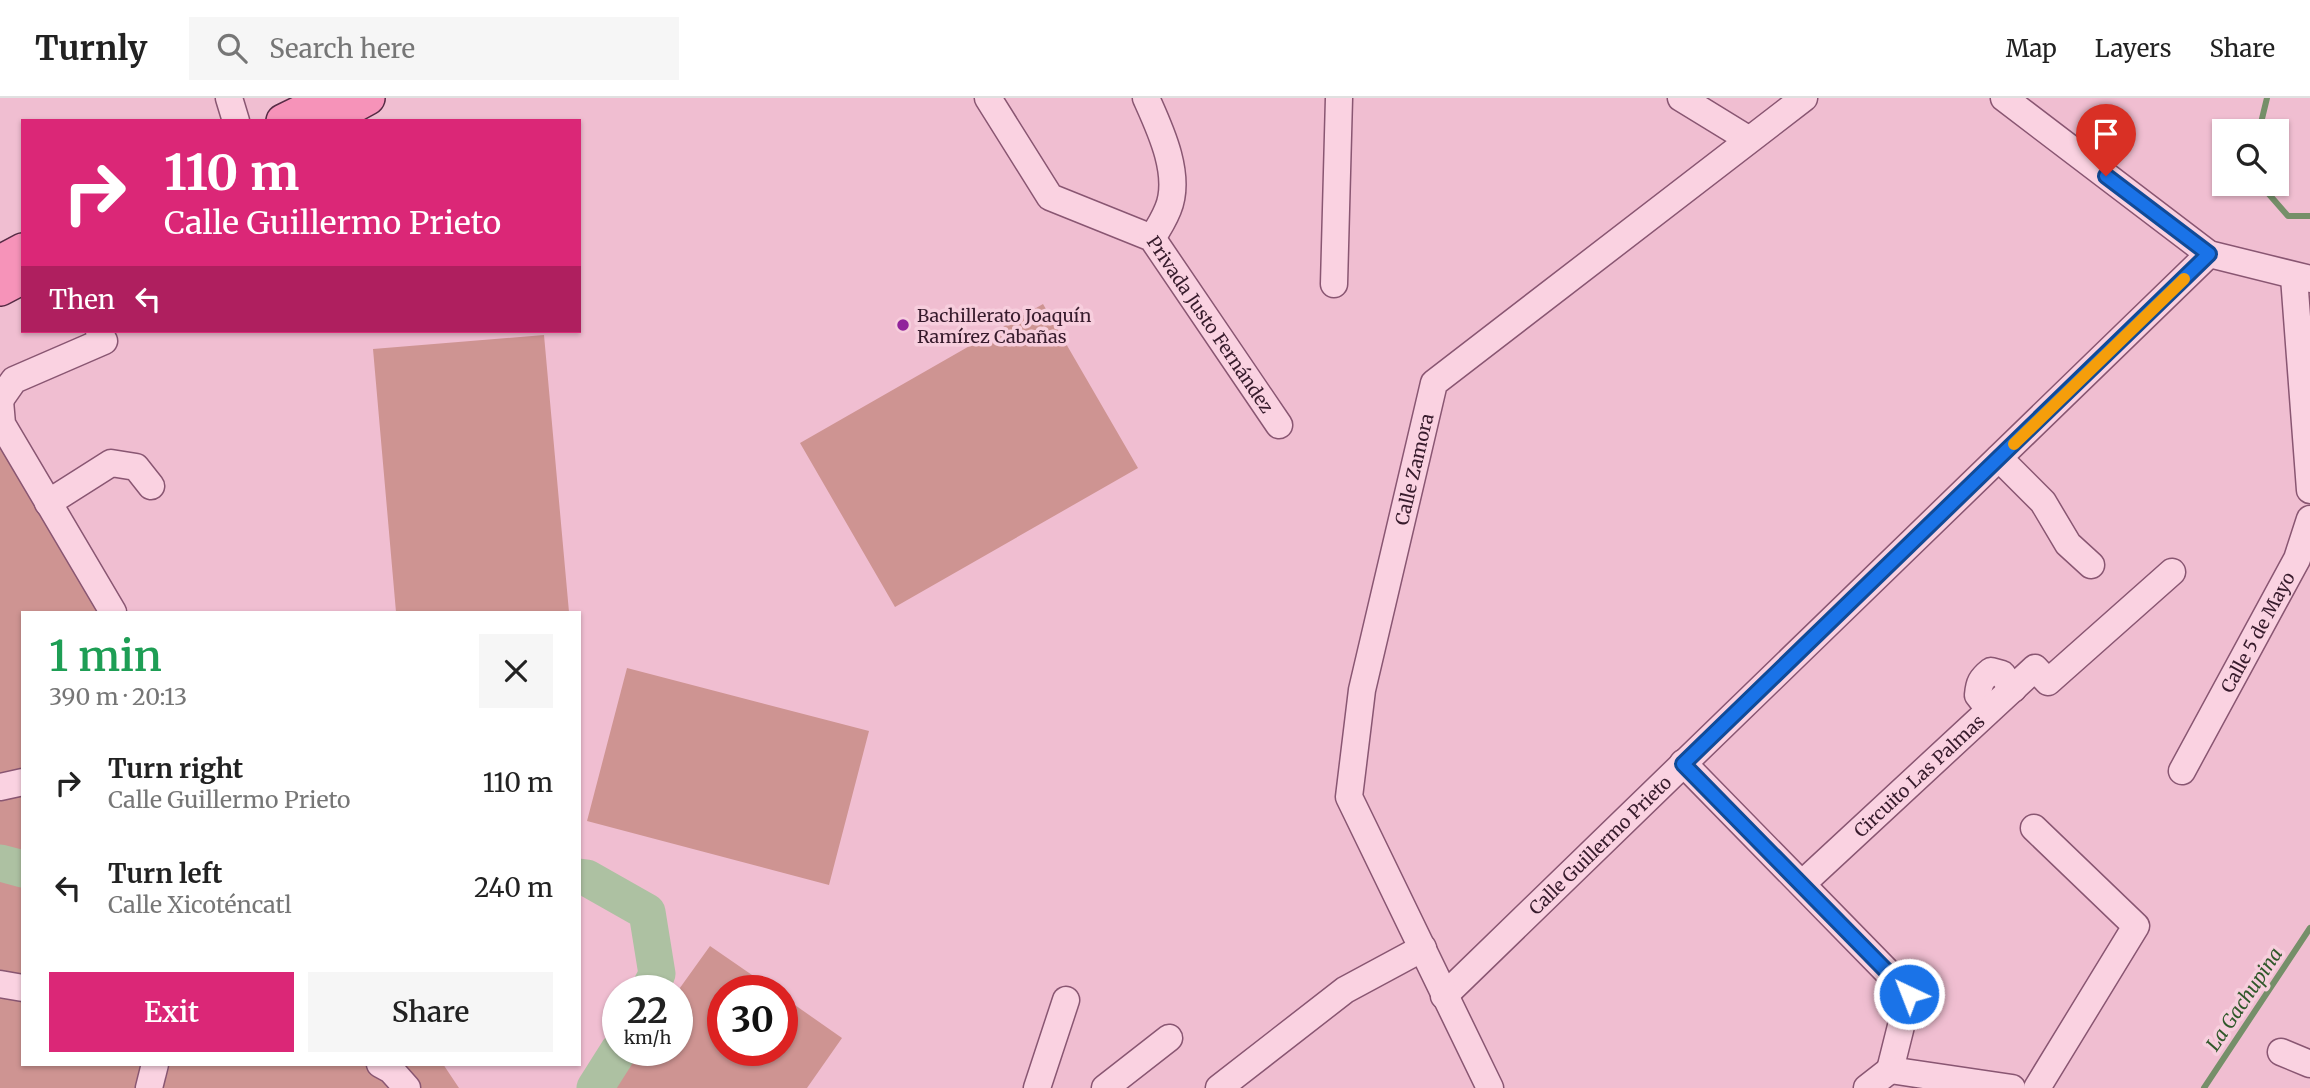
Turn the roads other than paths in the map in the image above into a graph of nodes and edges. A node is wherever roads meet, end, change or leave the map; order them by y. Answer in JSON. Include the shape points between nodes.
{"nodes":[{"id":1,"x":229,"y":98,"type":"edge"},
{"id":2,"x":988,"y":98,"type":"edge"},
{"id":3,"x":1146,"y":98,"type":"edge"},
{"id":4,"x":1339,"y":98,"type":"edge"},
{"id":5,"x":1681,"y":98,"type":"edge"},
{"id":6,"x":1804,"y":98,"type":"edge"},
{"id":7,"x":2004,"y":98,"type":"edge"},
{"id":8,"x":344,"y":105,"type":"edge"},
{"id":9,"x":235,"y":119,"type":"edge"},
{"id":10,"x":291,"y":119,"type":"edge"},
{"id":11,"x":1748,"y":139,"type":"junction"},
{"id":12,"x":1152,"y":239,"type":"junction"},
{"id":13,"x":21,"y":251,"type":"edge"},
{"id":14,"x":2209,"y":254,"type":"junction"},
{"id":15,"x":0,"y":262,"type":"edge"},
{"id":16,"x":21,"y":277,"type":"edge"},
{"id":17,"x":2302,"y":278,"type":"edge"},
{"id":18,"x":1334,"y":284,"type":"dead end"},
{"id":19,"x":0,"y":289,"type":"edge"},
{"id":20,"x":100,"y":333,"type":"edge"},
{"id":21,"x":0,"y":401,"type":"edge"},
{"id":22,"x":1279,"y":425,"type":"dead end"},
{"id":23,"x":1999,"y":458,"type":"junction"},
{"id":24,"x":151,"y":486,"type":"dead end"},
{"id":25,"x":2310,"y":490,"type":"edge"},
{"id":26,"x":48,"y":503,"type":"junction"},
{"id":27,"x":2310,"y":519,"type":"edge"},
{"id":28,"x":2091,"y":565,"type":"dead end"},
{"id":29,"x":2172,"y":572,"type":"dead end"},
{"id":30,"x":112,"y":611,"type":"edge"},
{"id":31,"x":1683,"y":764,"type":"junction"},
{"id":32,"x":2182,"y":771,"type":"dead end"},
{"id":33,"x":21,"y":782,"type":"edge"},
{"id":34,"x":0,"y":787,"type":"edge"},
{"id":35,"x":2034,"y":828,"type":"dead end"},
{"id":36,"x":1803,"y":883,"type":"junction"},
{"id":37,"x":1423,"y":948,"type":"junction"},
{"id":38,"x":0,"y":984,"type":"edge"},
{"id":39,"x":21,"y":988,"type":"edge"},
{"id":40,"x":1444,"y":996,"type":"junction"},
{"id":41,"x":1066,"y":1000,"type":"dead end"},
{"id":42,"x":1169,"y":1038,"type":"dead end"},
{"id":43,"x":2281,"y":1052,"type":"dead end"},
{"id":44,"x":2310,"y":1064,"type":"edge"},
{"id":45,"x":154,"y":1066,"type":"edge"},
{"id":46,"x":384,"y":1066,"type":"edge"},
{"id":47,"x":1890,"y":1070,"type":"junction"},
{"id":48,"x":149,"y":1088,"type":"edge"},
{"id":49,"x":407,"y":1088,"type":"edge"},
{"id":50,"x":1037,"y":1088,"type":"edge"},
{"id":51,"x":1105,"y":1088,"type":"edge"},
{"id":52,"x":1219,"y":1088,"type":"edge"},
{"id":53,"x":1490,"y":1088,"type":"edge"},
{"id":54,"x":1867,"y":1088,"type":"edge"},
{"id":55,"x":2012,"y":1088,"type":"edge"},
{"id":56,"x":2037,"y":1088,"type":"edge"}],
"edges":[{"from":1,"to":9,"type":"street"},
{"from":2,"to":12,"type":"street","name":"Privada Justo Fernández","via":[[1050,197]]},
{"from":3,"to":12,"type":"street","via":[[1163,142],[1172,193]]},
{"from":4,"to":18,"type":"street"},
{"from":5,"to":11,"type":"street"},
{"from":6,"to":11,"type":"street","name":"Calle Zamora"},
{"from":7,"to":14,"type":"street"},
{"from":8,"to":10,"type":"main road"},
{"from":11,"to":37,"type":"street","name":"Calle Zamora","via":[[1434,383],[1362,690],[1349,797]]},
{"from":12,"to":22,"type":"street","name":"Privada Justo Fernández"},
{"from":13,"to":15,"type":"main road"},
{"from":14,"to":17,"type":"street"},
{"from":14,"to":23,"type":"street","name":"Calle Guillermo Prieto"},
{"from":16,"to":19,"type":"main road"},
{"from":17,"to":25,"type":"street"},
{"from":20,"to":21,"type":"street","via":[[104,341],[14,380]]},
{"from":21,"to":26,"type":"street","via":[[2,424]]},
{"from":23,"to":28,"type":"street","via":[[2043,502],[2068,544]]},
{"from":23,"to":31,"type":"street","name":"Calle Guillermo Prieto"},
{"from":24,"to":26,"type":"street","via":[[136,467],[111,463]]},
{"from":26,"to":30,"type":"street"},
{"from":27,"to":32,"type":"street","name":"Calle 5 de Mayo","via":[[2298,559]]},
{"from":29,"to":36,"type":"street","name":"Circuito Las Palmas","via":[[2048,682],[2035,668]]},
{"from":31,"to":36,"type":"street"},
{"from":31,"to":40,"type":"street","name":"Calle Guillermo Prieto"},
{"from":33,"to":34,"type":"street"},
{"from":35,"to":56,"type":"street","via":[[2136,926]]},
{"from":36,"to":47,"type":"street","via":[[1909,994]]},
{"from":37,"to":40,"type":"street","name":"Calle Zamora"},
{"from":37,"to":52,"type":"street","via":[[1345,990]]},
{"from":38,"to":39,"type":"street"},
{"from":40,"to":53,"type":"street","name":"Calle Zamora"},
{"from":41,"to":50,"type":"street"},
{"from":42,"to":51,"type":"street"},
{"from":43,"to":44,"type":"street"},
{"from":45,"to":48,"type":"street"},
{"from":46,"to":49,"type":"street"},
{"from":47,"to":54,"type":"street"},
{"from":47,"to":55,"type":"street"}]}
